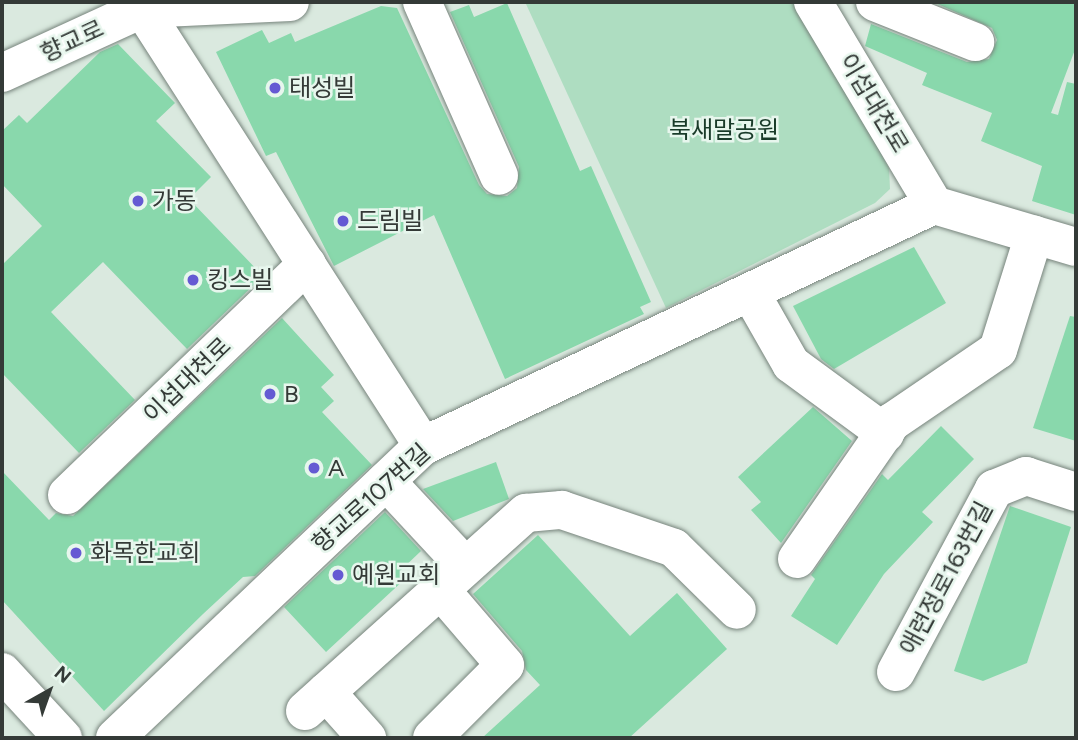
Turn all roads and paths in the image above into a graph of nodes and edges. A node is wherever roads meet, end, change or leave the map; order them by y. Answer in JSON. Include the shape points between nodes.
{"nodes":[{"id":1,"x":290,"y":2,"type":"edge"},
{"id":2,"x":422,"y":2,"type":"edge"},
{"id":3,"x":813,"y":2,"type":"edge"},
{"id":4,"x":875,"y":2,"type":"edge"},
{"id":5,"x":140,"y":5,"type":"edge"},
{"id":6,"x":975,"y":42,"type":"dead end"},
{"id":7,"x":2,"y":73,"type":"edge"},
{"id":8,"x":499,"y":176,"type":"dead end"},
{"id":9,"x":934,"y":205,"type":"junction"},
{"id":10,"x":1034,"y":235,"type":"junction"},
{"id":11,"x":1076,"y":247,"type":"edge"},
{"id":12,"x":307,"y":264,"type":"junction"},
{"id":13,"x":750,"y":292,"type":"junction"},
{"id":14,"x":885,"y":433,"type":"junction"},
{"id":15,"x":423,"y":446,"type":"junction"},
{"id":16,"x":386,"y":481,"type":"junction"},
{"id":17,"x":1076,"y":492,"type":"edge"},
{"id":18,"x":67,"y":495,"type":"dead end"},
{"id":19,"x":797,"y":559,"type":"dead end"},
{"id":20,"x":452,"y":576,"type":"junction"},
{"id":21,"x":737,"y":610,"type":"dead end"},
{"id":22,"x":896,"y":671,"type":"dead end"},
{"id":23,"x":2,"y":673,"type":"edge"},
{"id":24,"x":63,"y":738,"type":"edge"},
{"id":25,"x":115,"y":738,"type":"edge"},
{"id":26,"x":368,"y":738,"type":"edge"},
{"id":27,"x":432,"y":738,"type":"edge"}],
"edges":[{"from":1,"to":5,"type":"street"},
{"from":2,"to":8,"type":"street"},
{"from":3,"to":9,"type":"street","name":"이섭대천로"},
{"from":4,"to":6,"type":"street"},
{"from":5,"to":7,"type":"street","name":"향교로"},
{"from":5,"to":12,"type":"street"},
{"from":9,"to":10,"type":"street"},
{"from":9,"to":13,"type":"street","name":"향교로107번길"},
{"from":10,"to":11,"type":"street"},
{"from":10,"to":14,"type":"street","via":[[998,350],[919,400]]},
{"from":12,"to":15,"type":"street"},
{"from":12,"to":18,"type":"street","name":"이섭대천로"},
{"from":13,"to":14,"type":"street","via":[[791,364]]},
{"from":13,"to":15,"type":"street","name":"향교로107번길"},
{"from":14,"to":19,"type":"street"},
{"from":15,"to":16,"type":"street","name":"향교로107번길"},
{"from":16,"to":20,"type":"street"},
{"from":16,"to":25,"type":"street","name":"향교로107번길"},
{"from":17,"to":22,"type":"street","name":"애련정로163번길","via":[[1026,476],[994,489]]},
{"from":20,"to":21,"type":"street","via":[[526,513],[562,510],[674,548]]},
{"from":20,"to":26,"type":"street","via":[[316,701]]},
{"from":20,"to":27,"type":"street","via":[[506,665]]},
{"from":23,"to":24,"type":"street"}]}
